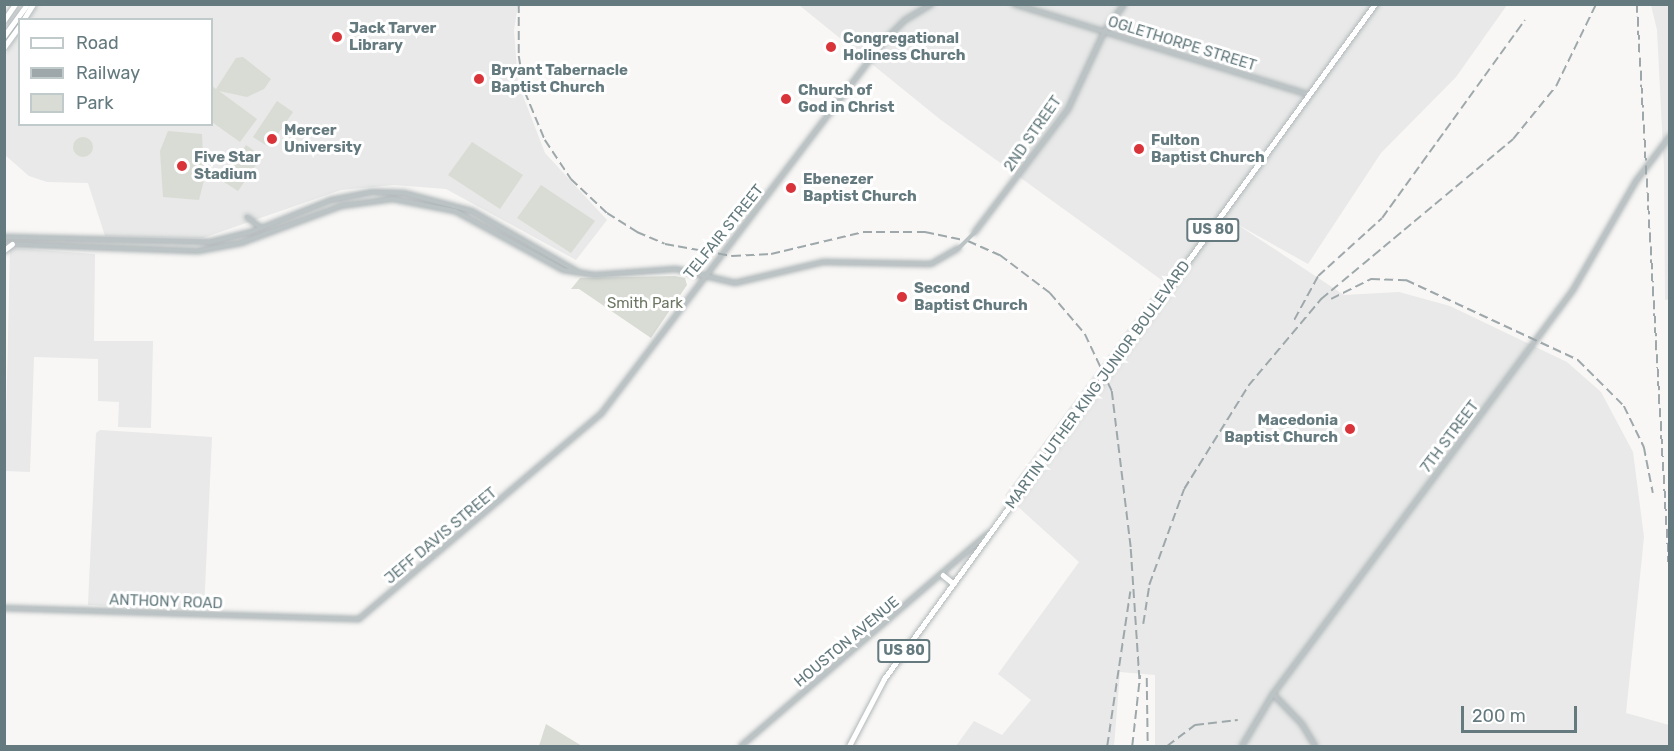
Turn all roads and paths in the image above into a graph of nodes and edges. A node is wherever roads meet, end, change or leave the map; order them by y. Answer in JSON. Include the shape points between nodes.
{"nodes":[{"id":1,"x":15,"y":4,"type":"edge"},
{"id":2,"x":27,"y":4,"type":"edge"},
{"id":3,"x":33,"y":4,"type":"edge"},
{"id":4,"x":932,"y":4,"type":"edge"},
{"id":5,"x":1014,"y":4,"type":"edge"},
{"id":6,"x":1124,"y":4,"type":"edge"},
{"id":7,"x":1375,"y":4,"type":"edge"},
{"id":8,"x":4,"y":18,"type":"edge"},
{"id":9,"x":24,"y":18,"type":"edge"},
{"id":10,"x":18,"y":28,"type":"edge"},
{"id":11,"x":1104,"y":32,"type":"junction"},
{"id":12,"x":4,"y":36,"type":"edge"},
{"id":13,"x":4,"y":47,"type":"edge"},
{"id":14,"x":1309,"y":95,"type":"junction"},
{"id":15,"x":1670,"y":136,"type":"edge"},
{"id":16,"x":247,"y":217,"type":"dead end"},
{"id":17,"x":262,"y":228,"type":"junction"},
{"id":18,"x":4,"y":237,"type":"edge"},
{"id":19,"x":4,"y":244,"type":"edge"},
{"id":20,"x":12,"y":244,"type":"junction"},
{"id":21,"x":4,"y":250,"type":"edge"},
{"id":22,"x":579,"y":273,"type":"junction"},
{"id":23,"x":704,"y":276,"type":"junction"},
{"id":24,"x":562,"y":449,"type":"joint"},
{"id":25,"x":989,"y":533,"type":"junction"},
{"id":26,"x":969,"y":561,"type":"junction"},
{"id":27,"x":955,"y":563,"type":"junction"},
{"id":28,"x":943,"y":575,"type":"junction"},
{"id":29,"x":953,"y":583,"type":"junction"},
{"id":30,"x":4,"y":608,"type":"edge"},
{"id":31,"x":326,"y":620,"type":"joint"},
{"id":32,"x":1273,"y":694,"type":"junction"},
{"id":33,"x":741,"y":747,"type":"edge"},
{"id":34,"x":849,"y":747,"type":"edge"},
{"id":35,"x":1242,"y":747,"type":"edge"},
{"id":36,"x":1315,"y":747,"type":"edge"}],
"edges":[{"from":1,"to":8,"type":"highway"},
{"from":2,"to":12,"type":"highway"},
{"from":3,"to":9,"type":"highway"},
{"from":4,"to":23,"type":"street","name":"TELFAIR STREET","via":[[904,20],[876,52]]},
{"from":5,"to":11,"type":"street","name":"OGLETHORPE STREET"},
{"from":6,"to":11,"type":"street","name":"2ND STREET"},
{"from":7,"to":14,"type":"main road","name":"MARTIN LUTHER KING JUNIOR BOULEVARD","number":"US 80"},
{"from":10,"to":13,"type":"highway"},
{"from":11,"to":14,"type":"street","name":"OGLETHORPE STREET"},
{"from":11,"to":23,"type":"street","name":"2ND STREET","bridge":true,"via":[[1068,109],[974,233],[940,261],[919,265],[823,262],[735,283]]},
{"from":14,"to":25,"type":"main road","name":"MARTIN LUTHER KING JUNIOR BOULEVARD","number":"US 80"},
{"from":15,"to":32,"type":"street","name":"7TH STREET","via":[[1636,181],[1562,306]]},
{"from":16,"to":17,"type":"street"},
{"from":17,"to":18,"type":"street","via":[[242,235],[180,244]]},
{"from":17,"to":22,"type":"street","via":[[344,197],[416,194],[472,211]]},
{"from":19,"to":20,"type":"street"},
{"from":20,"to":21,"type":"highway"},
{"from":20,"to":22,"type":"street","via":[[198,251],[241,243],[340,206],[411,201],[466,216],[564,270]]},
{"from":22,"to":23,"type":"street","via":[[676,270]]},
{"from":23,"to":24,"type":"street","name":"TELFAIR STREET","via":[[601,414]]},
{"from":24,"to":31,"type":"street","name":"JEFF DAVIS STREET","via":[[359,619]]},
{"from":25,"to":26,"type":"main road","name":"MARTIN LUTHER KING JUNIOR BOULEVARD","number":"US 80"},
{"from":25,"to":27,"type":"street","name":"HOUSTON AVENUE"},
{"from":26,"to":27,"type":"street"},
{"from":26,"to":29,"type":"main road","number":"US 80"},
{"from":27,"to":28,"type":"street","name":"HOUSTON AVENUE"},
{"from":28,"to":29,"type":"main road"},
{"from":28,"to":33,"type":"street","name":"HOUSTON AVENUE"},
{"from":29,"to":34,"type":"main road","number":"US 80","via":[[884,679]]},
{"from":30,"to":31,"type":"street","name":"ANTHONY ROAD"},
{"from":32,"to":35,"type":"street","name":"7TH STREET"},
{"from":32,"to":36,"type":"street","via":[[1302,724]]}]}
